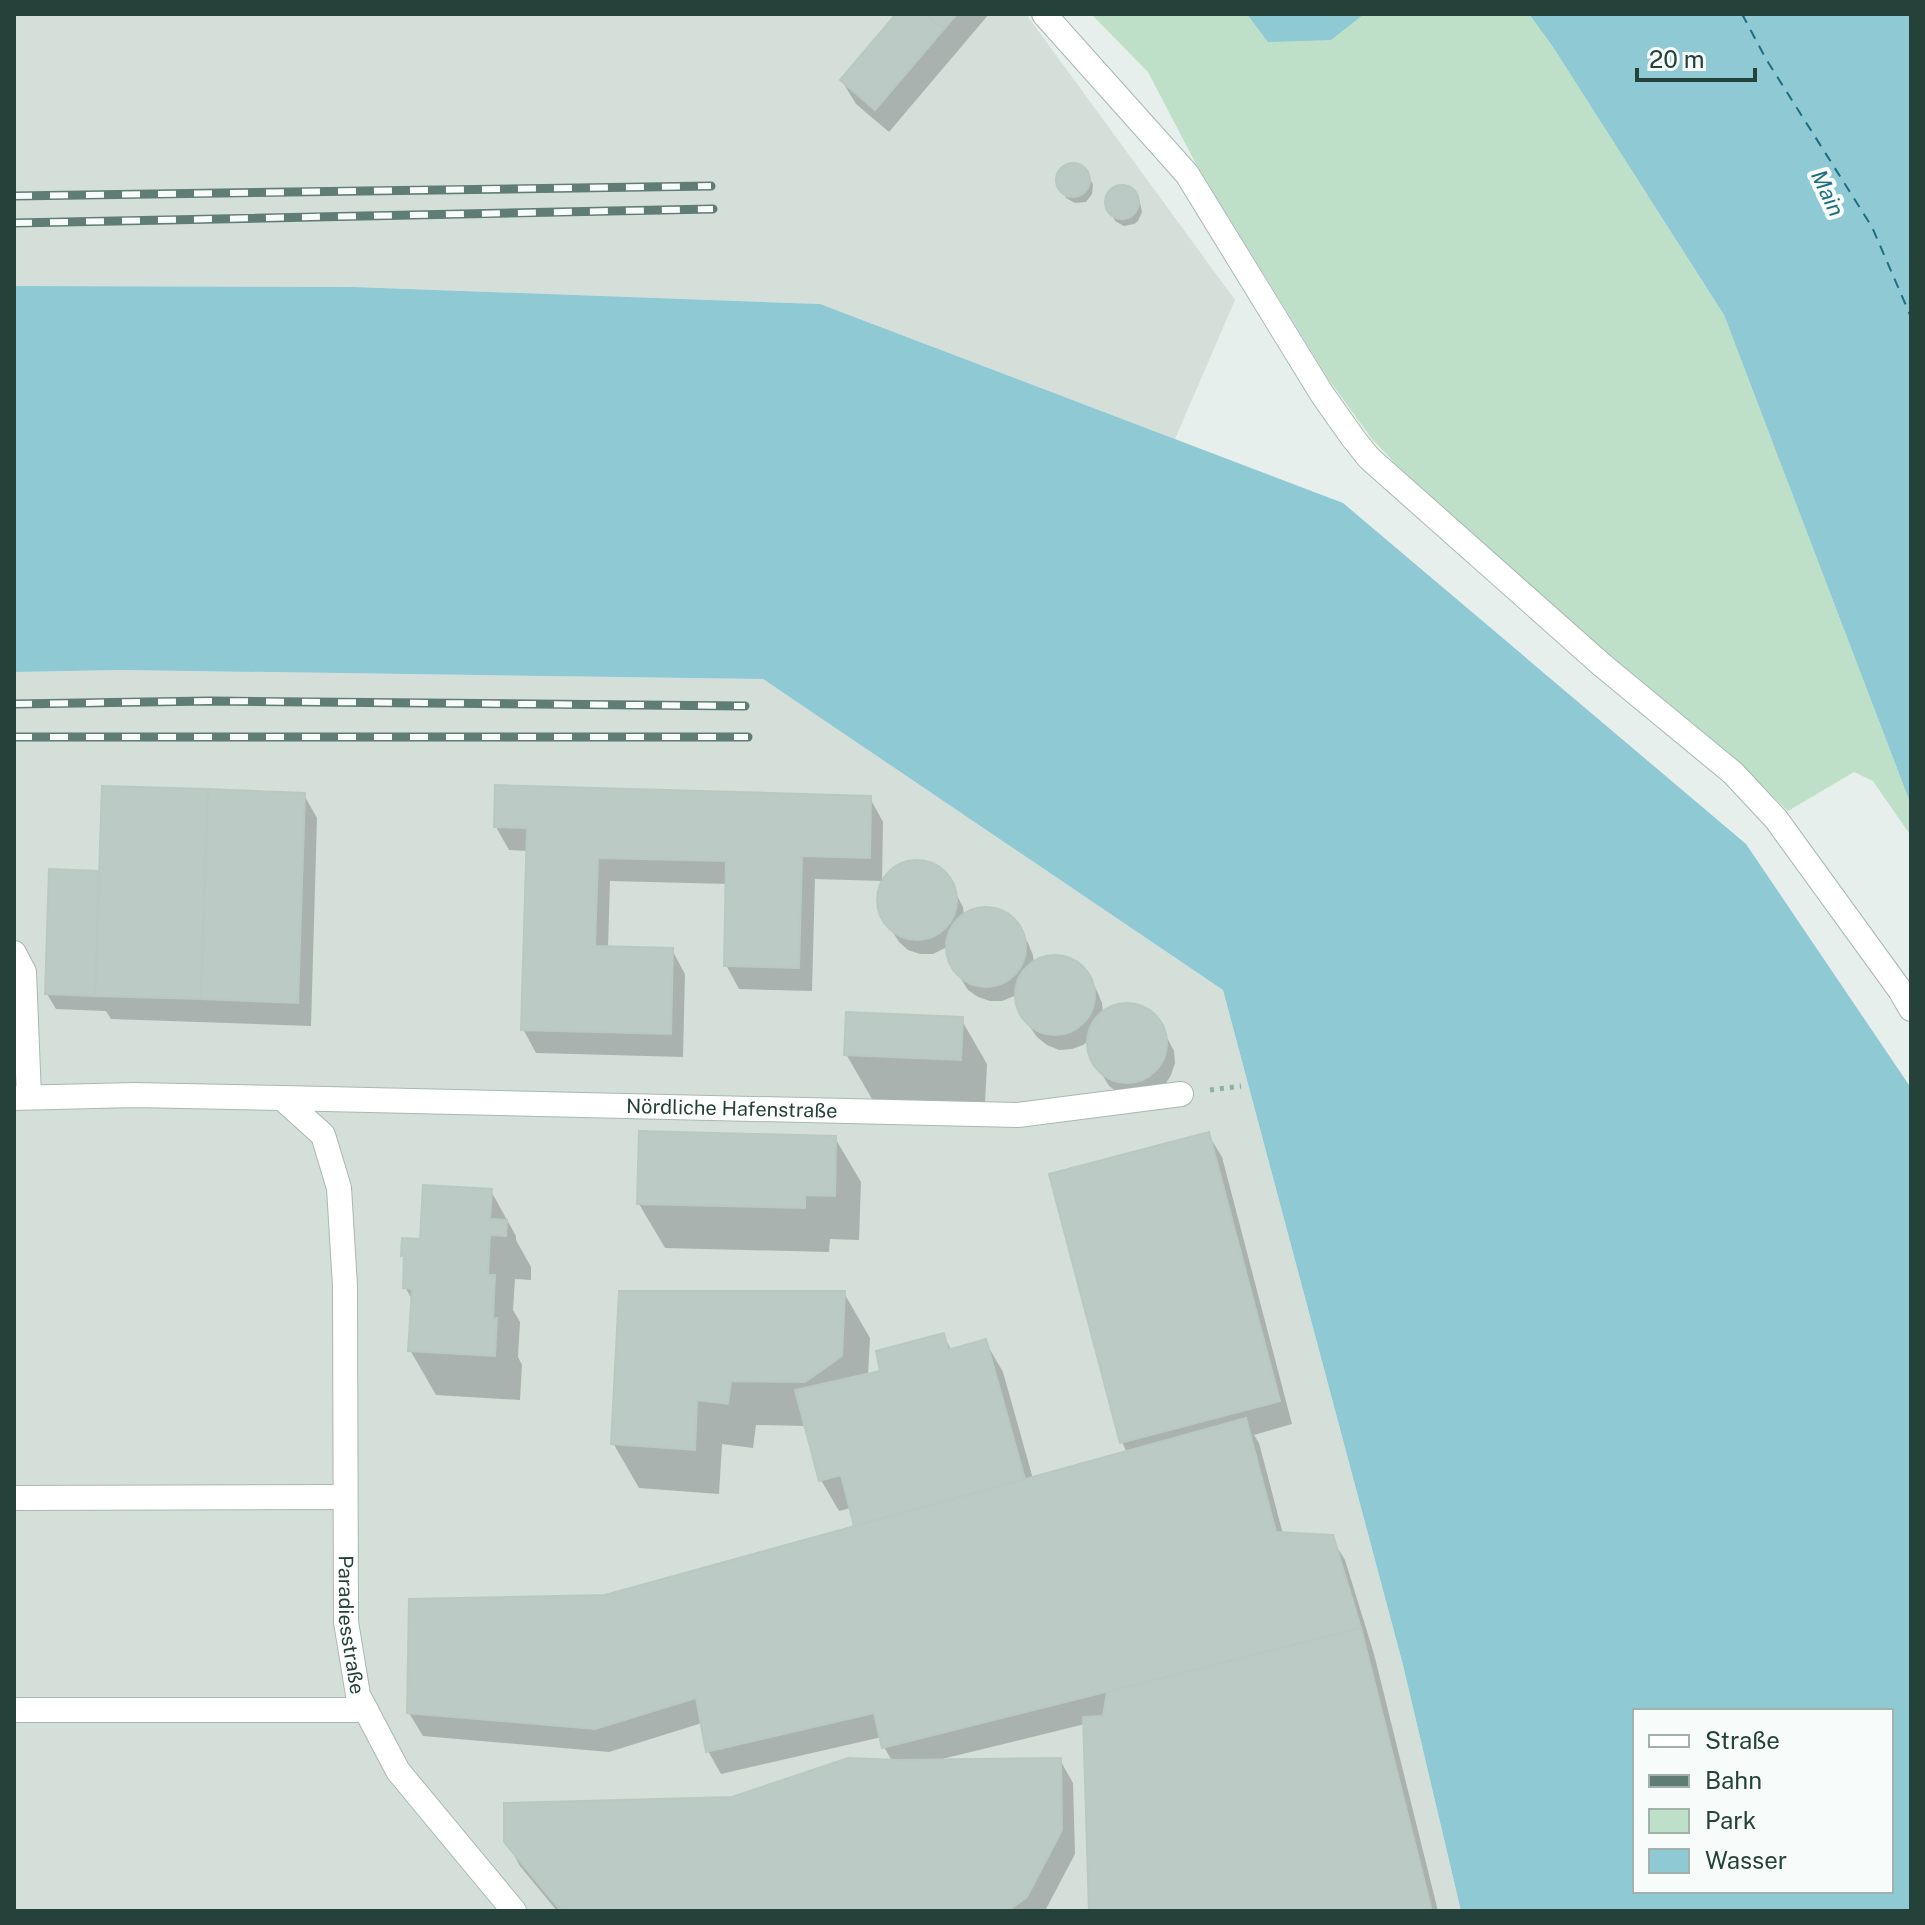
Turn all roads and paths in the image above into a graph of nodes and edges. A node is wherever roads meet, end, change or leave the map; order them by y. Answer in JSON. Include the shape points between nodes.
{"nodes":[{"id":1,"x":1044,"y":14,"type":"edge"},
{"id":2,"x":14,"y":953,"type":"edge"},
{"id":3,"x":1911,"y":1009,"type":"edge"},
{"id":4,"x":1181,"y":1094,"type":"dead end"},
{"id":5,"x":22,"y":1097,"type":"edge"},
{"id":6,"x":282,"y":1098,"type":"junction"},
{"id":7,"x":345,"y":1497,"type":"junction"},
{"id":8,"x":14,"y":1498,"type":"edge"},
{"id":9,"x":14,"y":1710,"type":"edge"},
{"id":10,"x":366,"y":1710,"type":"junction"},
{"id":11,"x":514,"y":1911,"type":"edge"}],
"edges":[{"from":1,"to":3,"type":"street","via":[[1187,174],[1322,394],[1369,458],[1602,665],[1733,773],[1776,819]]},
{"from":2,"to":5,"type":"street","via":[[24,972]]},
{"from":4,"to":6,"type":"street","name":"Nördliche Hafenstraße","via":[[1018,1115]]},
{"from":5,"to":6,"type":"street","name":"Nördliche Hafenstraße"},
{"from":6,"to":7,"type":"street","name":"Paradiesstraße","via":[[323,1135],[339,1188],[345,1286]]},
{"from":7,"to":8,"type":"street"},
{"from":7,"to":10,"type":"street","name":"Paradiesstraße","via":[[346,1622],[358,1695]]},
{"from":9,"to":10,"type":"street"},
{"from":10,"to":11,"type":"street","name":"Paradiesstraße","via":[[398,1771]]}]}
